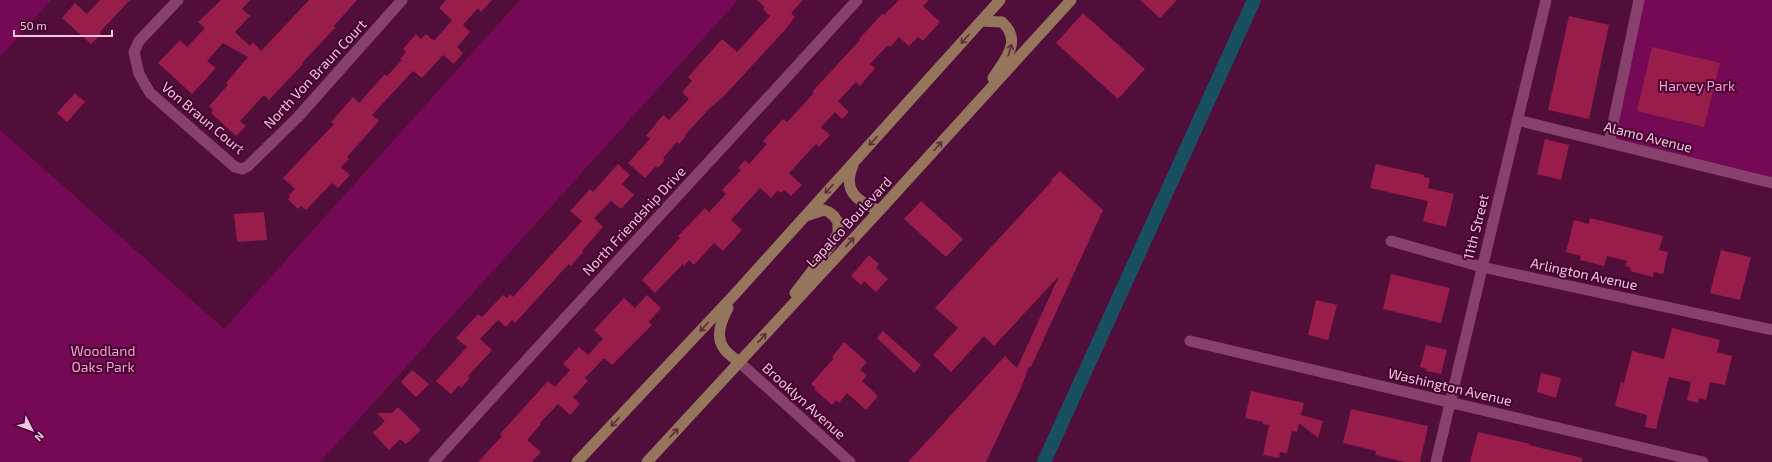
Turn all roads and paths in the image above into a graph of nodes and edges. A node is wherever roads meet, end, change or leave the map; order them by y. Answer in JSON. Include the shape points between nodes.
{"nodes":[{"id":1,"x":178,"y":0,"type":"edge"},
{"id":2,"x":402,"y":0,"type":"edge"},
{"id":3,"x":857,"y":0,"type":"edge"},
{"id":4,"x":1000,"y":0,"type":"edge"},
{"id":5,"x":1071,"y":0,"type":"edge"},
{"id":6,"x":1546,"y":0,"type":"edge"},
{"id":7,"x":1639,"y":0,"type":"edge"},
{"id":8,"x":981,"y":21,"type":"junction"},
{"id":9,"x":974,"y":106,"type":"junction"},
{"id":10,"x":1517,"y":120,"type":"junction"},
{"id":11,"x":1609,"y":143,"type":"junction"},
{"id":12,"x":855,"y":161,"type":"junction"},
{"id":13,"x":248,"y":166,"type":"joint"},
{"id":14,"x":1772,"y":183,"type":"edge"},
{"id":15,"x":879,"y":211,"type":"junction"},
{"id":16,"x":804,"y":217,"type":"junction"},
{"id":17,"x":1391,"y":241,"type":"dead end"},
{"id":18,"x":1482,"y":267,"type":"junction"},
{"id":19,"x":734,"y":295,"type":"junction"},
{"id":20,"x":776,"y":322,"type":"junction"},
{"id":21,"x":1772,"y":330,"type":"edge"},
{"id":22,"x":1190,"y":341,"type":"dead end"},
{"id":23,"x":738,"y":362,"type":"junction"},
{"id":24,"x":1450,"y":402,"type":"junction"},
{"id":25,"x":434,"y":462,"type":"edge"},
{"id":26,"x":578,"y":462,"type":"edge"},
{"id":27,"x":647,"y":462,"type":"edge"},
{"id":28,"x":850,"y":462,"type":"edge"},
{"id":29,"x":1436,"y":462,"type":"edge"},
{"id":30,"x":1703,"y":462,"type":"edge"}],
"edges":[{"from":1,"to":13,"type":"street","name":"Von Braun Court","via":[[139,41],[134,52],[139,74],[150,94],[236,166],[242,169]]},
{"from":2,"to":13,"type":"street","name":"North Von Braun Court","via":[[298,116]]},
{"from":3,"to":25,"type":"street","name":"North Friendship Drive"},
{"from":4,"to":8,"type":"main road"},
{"from":5,"to":9,"type":"main road","name":"Lapalco Boulevard"},
{"from":6,"to":10,"type":"street","name":"11th Street"},
{"from":7,"to":11,"type":"street"},
{"from":9,"to":8,"type":"main road","one_way":true,"via":[[1010,52],[1012,43],[1008,28],[1002,22]]},
{"from":8,"to":12,"type":"main road","one_way":true},
{"from":15,"to":9,"type":"main road","name":"Lapalco Boulevard","one_way":true},
{"from":10,"to":11,"type":"street","name":"Alamo Avenue"},
{"from":10,"to":18,"type":"street","name":"11th Street"},
{"from":11,"to":14,"type":"street","name":"Alamo Avenue"},
{"from":12,"to":15,"type":"main road","via":[[848,176],[851,192],[858,200]]},
{"from":12,"to":16,"type":"main road","one_way":true},
{"from":20,"to":15,"type":"main road","name":"Lapalco Boulevard","one_way":true},
{"from":16,"to":19,"type":"main road"},
{"from":16,"to":20,"type":"main road","via":[[818,211],[829,212],[838,222],[838,234]]},
{"from":17,"to":18,"type":"street","name":"Arlington Avenue"},
{"from":18,"to":21,"type":"street","name":"Arlington Avenue"},
{"from":18,"to":24,"type":"street","name":"11th Street"},
{"from":19,"to":23,"type":"main road","via":[[721,320],[719,334],[722,347]]},
{"from":19,"to":26,"type":"main road","one_way":true},
{"from":23,"to":20,"type":"main road","name":"Lapalco Boulevard","one_way":true},
{"from":22,"to":24,"type":"street","name":"Washington Avenue"},
{"from":27,"to":23,"type":"main road","name":"Lapalco Boulevard","one_way":true},
{"from":23,"to":28,"type":"street","name":"Brooklyn Avenue"},
{"from":24,"to":29,"type":"street","name":"11th Street"},
{"from":24,"to":30,"type":"street","name":"Washington Avenue"}]}
